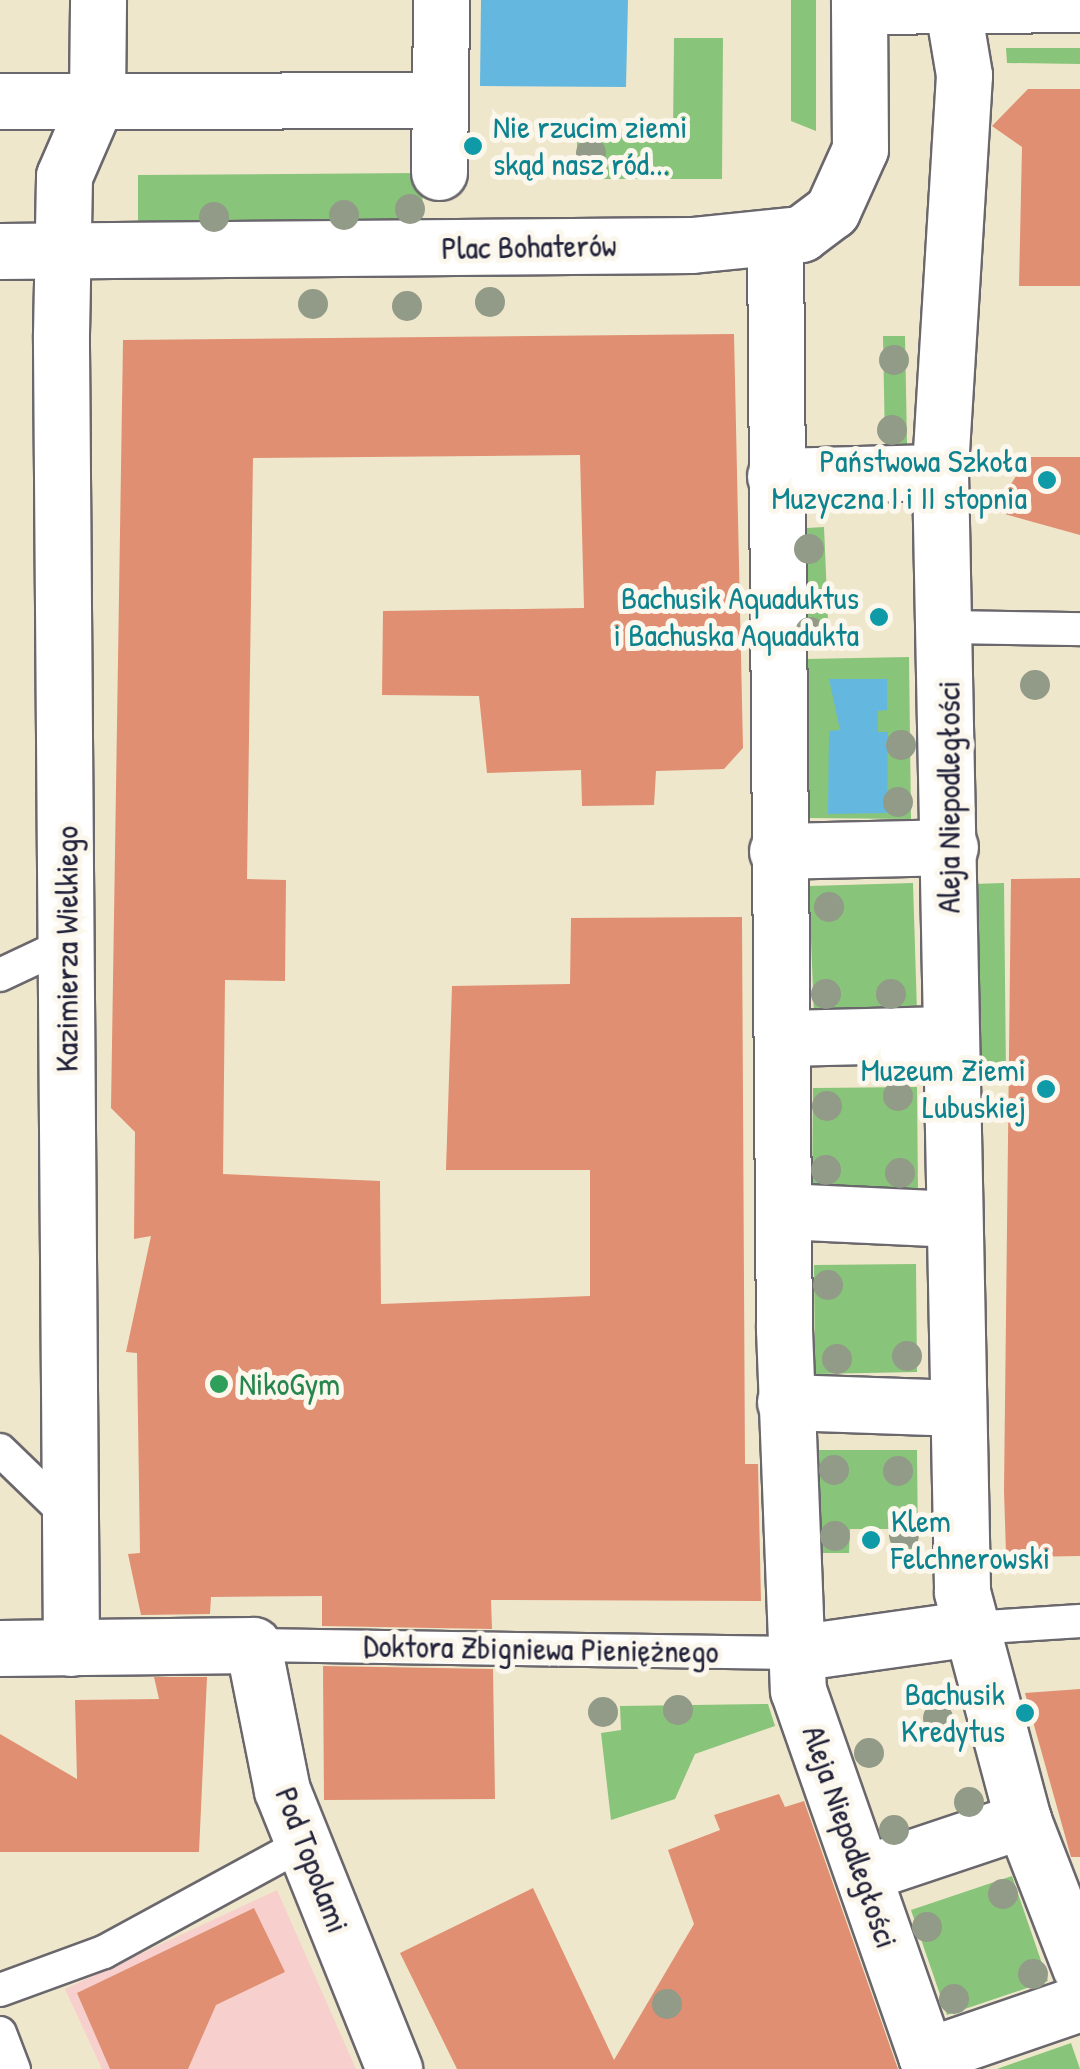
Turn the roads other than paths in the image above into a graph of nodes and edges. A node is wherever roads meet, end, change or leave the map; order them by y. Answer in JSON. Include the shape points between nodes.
{"nodes":[{"id":1,"x":98,"y":0,"type":"edge"},
{"id":2,"x":440,"y":0,"type":"edge"},
{"id":3,"x":859,"y":3,"type":"edge"},
{"id":4,"x":952,"y":4,"type":"junction"},
{"id":5,"x":1080,"y":4,"type":"edge"},
{"id":6,"x":97,"y":100,"type":"junction"},
{"id":7,"x":440,"y":100,"type":"junction"},
{"id":8,"x":0,"y":101,"type":"edge"},
{"id":9,"x":439,"y":172,"type":"dead end"},
{"id":10,"x":775,"y":241,"type":"junction"},
{"id":11,"x":62,"y":250,"type":"junction"},
{"id":12,"x":0,"y":251,"type":"edge"},
{"id":13,"x":940,"y":472,"type":"junction"},
{"id":14,"x":776,"y":476,"type":"junction"},
{"id":15,"x":947,"y":627,"type":"junction"},
{"id":16,"x":1080,"y":628,"type":"edge"},
{"id":17,"x":950,"y":848,"type":"junction"},
{"id":18,"x":777,"y":851,"type":"junction"},
{"id":19,"x":68,"y":942,"type":"junction"},
{"id":20,"x":0,"y":976,"type":"edge"},
{"id":21,"x":950,"y":1034,"type":"junction"},
{"id":22,"x":783,"y":1038,"type":"junction"},
{"id":23,"x":784,"y":1211,"type":"junction"},
{"id":24,"x":954,"y":1219,"type":"junction"},
{"id":25,"x":785,"y":1402,"type":"junction"},
{"id":26,"x":954,"y":1408,"type":"junction"},
{"id":27,"x":0,"y":1450,"type":"edge"},
{"id":28,"x":72,"y":1523,"type":"junction"},
{"id":29,"x":967,"y":1610,"type":"junction"},
{"id":30,"x":1080,"y":1621,"type":"edge"},
{"id":31,"x":794,"y":1634,"type":"junction"},
{"id":32,"x":253,"y":1645,"type":"junction"},
{"id":33,"x":0,"y":1648,"type":"edge"},
{"id":34,"x":71,"y":1648,"type":"junction"},
{"id":35,"x":1024,"y":1820,"type":"junction"},
{"id":36,"x":304,"y":1843,"type":"junction"},
{"id":37,"x":865,"y":1874,"type":"junction"},
{"id":38,"x":1080,"y":1966,"type":"edge"},
{"id":39,"x":0,"y":1990,"type":"edge"},
{"id":40,"x":1080,"y":2003,"type":"edge"},
{"id":41,"x":0,"y":2032,"type":"edge"},
{"id":42,"x":928,"y":2062,"type":"edge"},
{"id":43,"x":14,"y":2069,"type":"edge"},
{"id":44,"x":394,"y":2069,"type":"edge"}],
"edges":[{"from":1,"to":6,"type":"street"},
{"from":2,"to":7,"type":"street"},
{"from":3,"to":4,"type":"street"},
{"from":3,"to":10,"type":"street","name":"Plac Bohaterów","via":[[860,150],[832,210]]},
{"from":4,"to":5,"type":"street"},
{"from":4,"to":13,"type":"street","name":"Aleja Niepodległości","via":[[964,75],[943,312]]},
{"from":6,"to":7,"type":"street"},
{"from":6,"to":8,"type":"street"},
{"from":6,"to":11,"type":"street","name":"Kazimierza Wielkiego","via":[[65,166]]},
{"from":7,"to":9,"type":"street"},
{"from":10,"to":11,"type":"street","name":"Plac Bohaterów"},
{"from":10,"to":14,"type":"street","name":"Aleja Niepodległości"},
{"from":11,"to":12,"type":"street","name":"Plac Bohaterów"},
{"from":11,"to":19,"type":"street","name":"Kazimierza Wielkiego"},
{"from":13,"to":14,"type":"street"},
{"from":13,"to":15,"type":"street","name":"Aleja Niepodległości"},
{"from":14,"to":18,"type":"street","name":"Aleja Niepodległości"},
{"from":15,"to":16,"type":"lane"},
{"from":15,"to":17,"type":"street","name":"Aleja Niepodległości"},
{"from":17,"to":18,"type":"street"},
{"from":17,"to":21,"type":"street","name":"Aleja Niepodległości"},
{"from":18,"to":22,"type":"street","name":"Aleja Niepodległości"},
{"from":19,"to":20,"type":"lane"},
{"from":19,"to":28,"type":"street","name":"Kazimierza Wielkiego"},
{"from":21,"to":22,"type":"street"},
{"from":21,"to":24,"type":"street","name":"Aleja Niepodległości"},
{"from":22,"to":23,"type":"street","name":"Aleja Niepodległości"},
{"from":23,"to":24,"type":"street"},
{"from":23,"to":25,"type":"street","name":"Aleja Niepodległości"},
{"from":24,"to":26,"type":"street","name":"Aleja Niepodległości"},
{"from":25,"to":26,"type":"street"},
{"from":25,"to":31,"type":"street","name":"Aleja Niepodległości"},
{"from":26,"to":29,"type":"street","name":"Aleja Niepodległości"},
{"from":27,"to":28,"type":"lane","via":[[52,1491]]},
{"from":28,"to":34,"type":"street","name":"Kazimierza Wielkiego"},
{"from":29,"to":30,"type":"lane"},
{"from":29,"to":31,"type":"street"},
{"from":29,"to":35,"type":"street","name":"Aleja Niepodległości"},
{"from":31,"to":32,"type":"lane","name":"Doktora Zbigniewa Pieniężnego"},
{"from":31,"to":37,"type":"street","name":"Aleja Niepodległości","via":[[798,1690]]},
{"from":32,"to":34,"type":"street","name":"Doktora Zbigniewa Pieniężnego"},
{"from":32,"to":36,"type":"street","name":"Pod Topolami","via":[[282,1790]]},
{"from":33,"to":34,"type":"street","name":"Doktora Zbigniewa Pieniężnego"},
{"from":35,"to":37,"type":"street"},
{"from":35,"to":38,"type":"street","name":"Aleja Niepodległości"},
{"from":36,"to":39,"type":"lane","via":[[104,1952]]},
{"from":36,"to":44,"type":"street","name":"Pod Topolami"},
{"from":37,"to":42,"type":"street","name":"Aleja Niepodległości"},
{"from":40,"to":42,"type":"street","name":"Aleja Niepodległości"},
{"from":41,"to":43,"type":"lane"}]}
